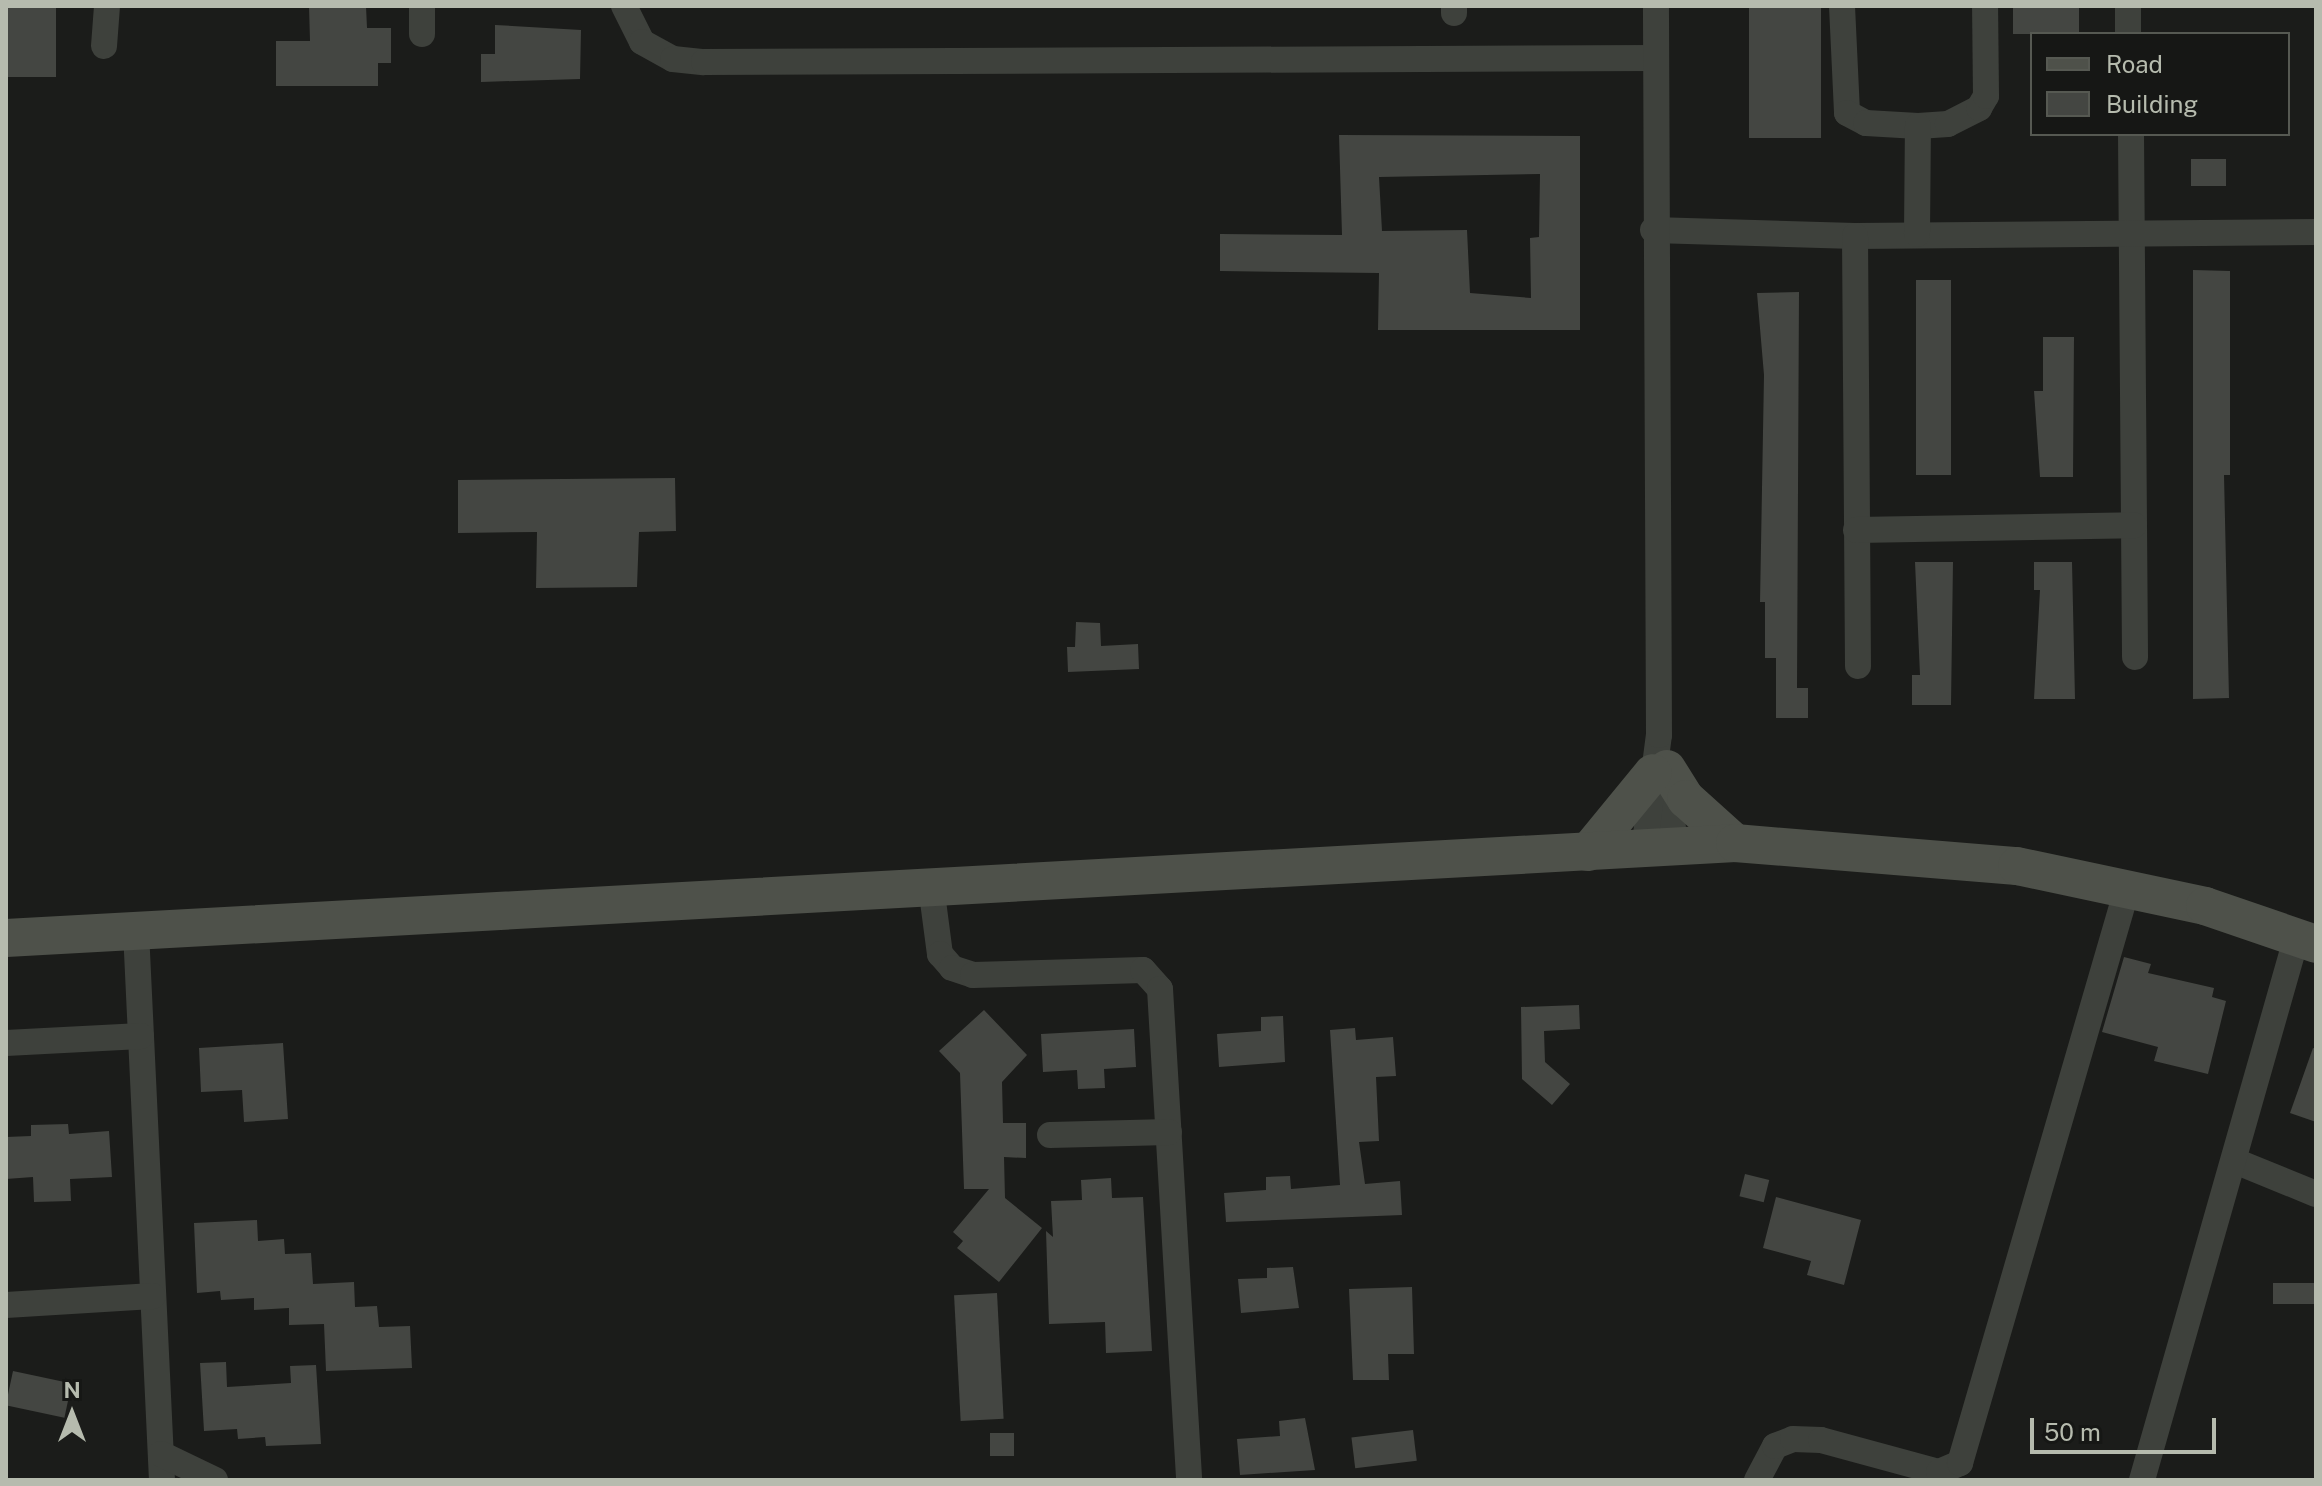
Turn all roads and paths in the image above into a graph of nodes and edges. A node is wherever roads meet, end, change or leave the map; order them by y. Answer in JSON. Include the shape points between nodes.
{"nodes":[{"id":1,"x":107,"y":6,"type":"edge"},
{"id":2,"x":422,"y":6,"type":"edge"},
{"id":3,"x":624,"y":6,"type":"edge"},
{"id":4,"x":1656,"y":6,"type":"edge"},
{"id":5,"x":1842,"y":6,"type":"edge"},
{"id":6,"x":1985,"y":6,"type":"edge"},
{"id":7,"x":2128,"y":6,"type":"edge"},
{"id":8,"x":2128,"y":32,"type":"edge"},
{"id":9,"x":422,"y":34,"type":"dead end"},
{"id":10,"x":104,"y":46,"type":"dead end"},
{"id":11,"x":1656,"y":58,"type":"junction"},
{"id":12,"x":1918,"y":126,"type":"junction"},
{"id":13,"x":2131,"y":136,"type":"edge"},
{"id":14,"x":1653,"y":230,"type":"junction"},
{"id":15,"x":2316,"y":232,"type":"edge"},
{"id":16,"x":1917,"y":234,"type":"junction"},
{"id":17,"x":2133,"y":234,"type":"junction"},
{"id":18,"x":1855,"y":236,"type":"junction"},
{"id":19,"x":2134,"y":525,"type":"junction"},
{"id":20,"x":1856,"y":530,"type":"junction"},
{"id":21,"x":2135,"y":657,"type":"dead end"},
{"id":22,"x":1858,"y":666,"type":"dead end"},
{"id":23,"x":1660,"y":759,"type":"junction"},
{"id":24,"x":1735,"y":843,"type":"junction"},
{"id":25,"x":1660,"y":849,"type":"junction"},
{"id":26,"x":1588,"y":852,"type":"junction"},
{"id":27,"x":931,"y":886,"type":"junction"},
{"id":28,"x":2128,"y":886,"type":"junction"},
{"id":29,"x":136,"y":931,"type":"junction"},
{"id":30,"x":6,"y":938,"type":"edge"},
{"id":31,"x":2307,"y":940,"type":"edge"},
{"id":32,"x":141,"y":1036,"type":"junction"},
{"id":33,"x":6,"y":1043,"type":"edge"},
{"id":34,"x":1169,"y":1132,"type":"junction"},
{"id":35,"x":1050,"y":1135,"type":"dead end"},
{"id":36,"x":2235,"y":1161,"type":"junction"},
{"id":37,"x":2316,"y":1194,"type":"edge"},
{"id":38,"x":153,"y":1296,"type":"junction"},
{"id":39,"x":6,"y":1305,"type":"edge"},
{"id":40,"x":162,"y":1467,"type":"edge"},
{"id":41,"x":215,"y":1480,"type":"edge"},
{"id":42,"x":1189,"y":1480,"type":"edge"},
{"id":43,"x":1757,"y":1480,"type":"edge"},
{"id":44,"x":2142,"y":1480,"type":"edge"}],
"edges":[{"from":1,"to":10,"type":"street"},
{"from":2,"to":9,"type":"street"},
{"from":3,"to":11,"type":"street","via":[[642,42],[673,59],[704,62]]},
{"from":4,"to":11,"type":"street"},
{"from":5,"to":12,"type":"street","via":[[1847,113],[1866,123]]},
{"from":6,"to":12,"type":"street","via":[[1986,96],[1979,108],[1948,124]]},
{"from":7,"to":8,"type":"street"},
{"from":11,"to":14,"type":"street"},
{"from":12,"to":16,"type":"street"},
{"from":13,"to":17,"type":"street"},
{"from":14,"to":18,"type":"street"},
{"from":14,"to":23,"type":"street"},
{"from":15,"to":17,"type":"street"},
{"from":16,"to":17,"type":"street"},
{"from":16,"to":18,"type":"street"},
{"from":17,"to":19,"type":"street"},
{"from":18,"to":20,"type":"street"},
{"from":19,"to":20,"type":"street"},
{"from":19,"to":21,"type":"street"},
{"from":20,"to":22,"type":"street"},
{"from":23,"to":24,"type":"street","via":[[1686,799]]},
{"from":23,"to":25,"type":"street"},
{"from":23,"to":26,"type":"street"},
{"from":24,"to":25,"type":"street"},
{"from":24,"to":28,"type":"street","via":[[2017,866]]},
{"from":25,"to":26,"type":"street"},
{"from":26,"to":27,"type":"street"},
{"from":27,"to":29,"type":"street"},
{"from":27,"to":34,"type":"street","via":[[940,954],[952,968],[973,975],[1143,970],[1153,976],[1160,989]]},
{"from":28,"to":31,"type":"street"},
{"from":28,"to":43,"type":"street","via":[[1960,1463],[1939,1472],[1821,1440],[1793,1439],[1775,1446]]},
{"from":29,"to":30,"type":"street"},
{"from":29,"to":32,"type":"street"},
{"from":31,"to":36,"type":"street"},
{"from":32,"to":33,"type":"street"},
{"from":32,"to":38,"type":"street"},
{"from":34,"to":35,"type":"street"},
{"from":34,"to":42,"type":"street"},
{"from":36,"to":37,"type":"street"},
{"from":36,"to":44,"type":"street"},
{"from":38,"to":39,"type":"street"},
{"from":38,"to":40,"type":"street"},
{"from":40,"to":41,"type":"street"}]}
